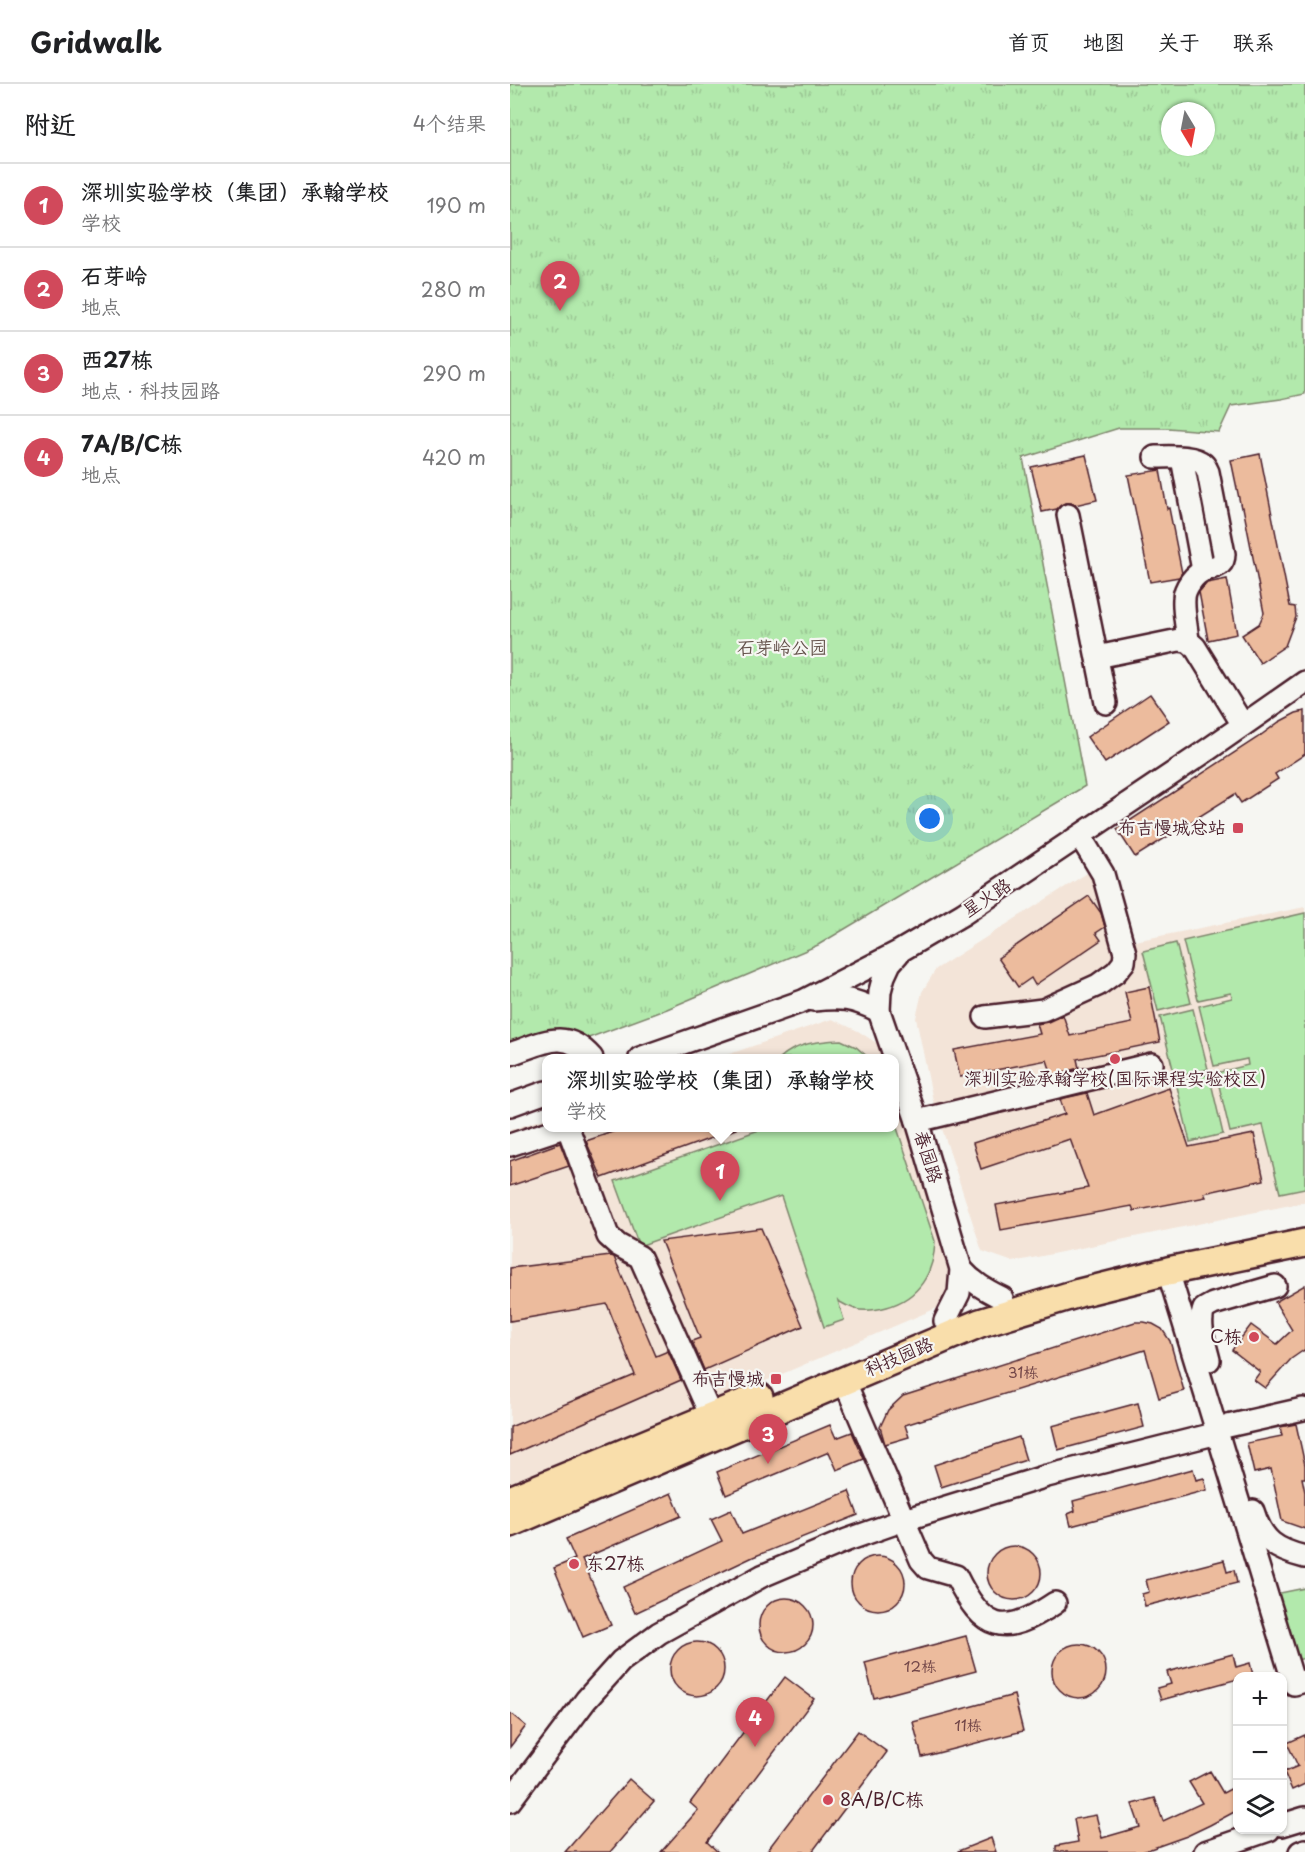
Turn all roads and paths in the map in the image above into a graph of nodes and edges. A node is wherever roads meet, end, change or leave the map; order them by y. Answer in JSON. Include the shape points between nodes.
{"nodes":[{"id":1,"x":1155,"y":457,"type":"dead end"},
{"id":2,"x":1068,"y":515,"type":"dead end"},
{"id":3,"x":1188,"y":641,"type":"junction"},
{"id":4,"x":1096,"y":657,"type":"junction"},
{"id":5,"x":1305,"y":682,"type":"edge"},
{"id":6,"x":1106,"y":703,"type":"dead end"},
{"id":7,"x":1243,"y":725,"type":"junction"},
{"id":8,"x":1080,"y":836,"type":"junction"},
{"id":9,"x":900,"y":951,"type":"junction"},
{"id":10,"x":803,"y":1001,"type":"junction"},
{"id":11,"x":879,"y":1011,"type":"junction"},
{"id":12,"x":985,"y":1017,"type":"dead end"},
{"id":13,"x":510,"y":1054,"type":"edge"},
{"id":14,"x":587,"y":1054,"type":"edge"},
{"id":15,"x":654,"y":1054,"type":"edge"},
{"id":16,"x":894,"y":1054,"type":"edge"},
{"id":17,"x":1152,"y":1064,"type":"dead end"},
{"id":18,"x":899,"y":1069,"type":"edge"},
{"id":19,"x":542,"y":1093,"type":"edge"},
{"id":20,"x":510,"y":1105,"type":"edge"},
{"id":21,"x":917,"y":1121,"type":"junction"},
{"id":22,"x":549,"y":1132,"type":"edge"},
{"id":23,"x":569,"y":1132,"type":"edge"},
{"id":24,"x":510,"y":1145,"type":"edge"},
{"id":25,"x":1305,"y":1226,"type":"edge"},
{"id":26,"x":1305,"y":1243,"type":"edge"},
{"id":27,"x":962,"y":1269,"type":"junction"},
{"id":28,"x":1168,"y":1271,"type":"junction"},
{"id":29,"x":1275,"y":1286,"type":"dead end"},
{"id":30,"x":1002,"y":1298,"type":"junction"},
{"id":31,"x":945,"y":1321,"type":"junction"},
{"id":32,"x":844,"y":1380,"type":"junction"},
{"id":33,"x":1304,"y":1409,"type":"dead end"},
{"id":34,"x":711,"y":1416,"type":"junction"},
{"id":35,"x":1223,"y":1430,"type":"junction"},
{"id":36,"x":510,"y":1500,"type":"edge"},
{"id":37,"x":904,"y":1520,"type":"junction"},
{"id":38,"x":510,"y":1523,"type":"edge"},
{"id":39,"x":1305,"y":1557,"type":"edge"},
{"id":40,"x":1054,"y":1603,"type":"dead end"},
{"id":41,"x":1305,"y":1681,"type":"edge"},
{"id":42,"x":510,"y":1801,"type":"edge"},
{"id":43,"x":1305,"y":1818,"type":"edge"},
{"id":44,"x":1287,"y":1823,"type":"edge"},
{"id":45,"x":1257,"y":1834,"type":"edge"},
{"id":46,"x":1305,"y":1850,"type":"edge"},
{"id":47,"x":1204,"y":1852,"type":"edge"},
{"id":48,"x":1300,"y":1852,"type":"edge"}],
"edges":[{"from":1,"to":3,"type":"street","via":[[1198,460],[1204,464],[1224,554],[1221,564],[1203,570],[1186,590]]},
{"from":2,"to":4,"type":"street"},
{"from":3,"to":4,"type":"street"},
{"from":3,"to":7,"type":"street"},
{"from":4,"to":6,"type":"street"},
{"from":5,"to":7,"type":"street","name":"星火路"},
{"from":7,"to":8,"type":"street","name":"星火路"},
{"from":8,"to":9,"type":"street","name":"星火路"},
{"from":8,"to":12,"type":"street","via":[[1103,874],[1125,953],[1124,962],[1098,985],[1043,1010]]},
{"from":9,"to":10,"type":"street","name":"星火路"},
{"from":9,"to":11,"type":"street","name":"春园路","via":[[884,976]]},
{"from":10,"to":11,"type":"street","via":[[839,998]]},
{"from":10,"to":15,"type":"street","name":"星火路"},
{"from":11,"to":16,"type":"street","name":"春园路"},
{"from":13,"to":14,"type":"street","via":[[564,1039]]},
{"from":17,"to":21,"type":"street"},
{"from":18,"to":21,"type":"street","name":"春园路"},
{"from":19,"to":20,"type":"street"},
{"from":21,"to":27,"type":"street","name":"春园路"},
{"from":22,"to":24,"type":"street"},
{"from":23,"to":34,"type":"street","via":[[608,1236],[640,1257]]},
{"from":25,"to":30,"type":"main road","name":"科技园路","via":[[1164,1256]]},
{"from":26,"to":28,"type":"main road","name":"科技园路"},
{"from":27,"to":30,"type":"street","via":[[979,1286]]},
{"from":27,"to":31,"type":"street","name":"春园路","via":[[959,1293]]},
{"from":28,"to":32,"type":"main road","name":"科技园路","via":[[980,1323]]},
{"from":28,"to":35,"type":"street"},
{"from":29,"to":35,"type":"street","via":[[1213,1304],[1201,1316]]},
{"from":30,"to":31,"type":"main road","name":"科技园路"},
{"from":31,"to":34,"type":"main road","name":"科技园路"},
{"from":32,"to":37,"type":"street"},
{"from":32,"to":38,"type":"main road","name":"科技园路"},
{"from":33,"to":35,"type":"street"},
{"from":34,"to":36,"type":"main road","name":"科技园路"},
{"from":35,"to":37,"type":"street","via":[[1047,1476]]},
{"from":35,"to":39,"type":"street","via":[[1261,1532],[1285,1552]]},
{"from":35,"to":41,"type":"street","via":[[1294,1684]]},
{"from":37,"to":40,"type":"street","via":[[927,1568],[956,1576],[967,1598],[985,1618],[997,1624],[1023,1621]]},
{"from":37,"to":42,"type":"street","via":[[762,1576],[646,1643],[621,1661],[586,1700]]},
{"from":43,"to":44,"type":"street"},
{"from":45,"to":47,"type":"street"},
{"from":46,"to":48,"type":"street"}]}
